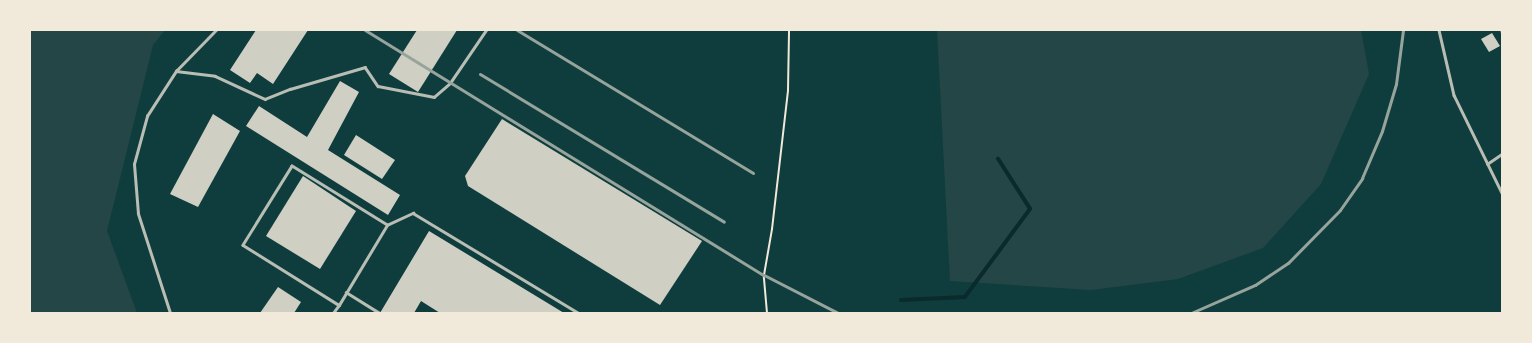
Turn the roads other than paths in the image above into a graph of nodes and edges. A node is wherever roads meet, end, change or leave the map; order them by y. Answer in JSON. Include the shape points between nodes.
{"nodes":[{"id":1,"x":216,"y":30,"type":"edge"},
{"id":2,"x":486,"y":30,"type":"edge"},
{"id":3,"x":1439,"y":30,"type":"edge"},
{"id":4,"x":176,"y":72,"type":"junction"},
{"id":5,"x":1502,"y":154,"type":"edge"},
{"id":6,"x":1487,"y":164,"type":"junction"},
{"id":7,"x":1502,"y":193,"type":"edge"},
{"id":8,"x":387,"y":225,"type":"junction"},
{"id":9,"x":346,"y":292,"type":"junction"},
{"id":10,"x":339,"y":305,"type":"junction"},
{"id":11,"x":170,"y":313,"type":"edge"},
{"id":12,"x":333,"y":313,"type":"edge"},
{"id":13,"x":379,"y":313,"type":"edge"},
{"id":14,"x":579,"y":313,"type":"edge"}],
"edges":[{"from":1,"to":4,"type":"lane"},
{"from":2,"to":4,"type":"lane","via":[[450,83],[434,97],[378,86],[365,67],[290,89],[265,100],[215,76]]},
{"from":3,"to":6,"type":"lane","via":[[1454,95]]},
{"from":4,"to":11,"type":"lane","via":[[146,116],[134,164],[138,214]]},
{"from":5,"to":6,"type":"lane"},
{"from":6,"to":7,"type":"lane"},
{"from":8,"to":9,"type":"lane"},
{"from":8,"to":10,"type":"lane","via":[[292,166],[243,245]]},
{"from":8,"to":14,"type":"lane","via":[[413,213]]},
{"from":9,"to":10,"type":"lane"},
{"from":9,"to":13,"type":"lane"},
{"from":10,"to":12,"type":"lane"}]}
